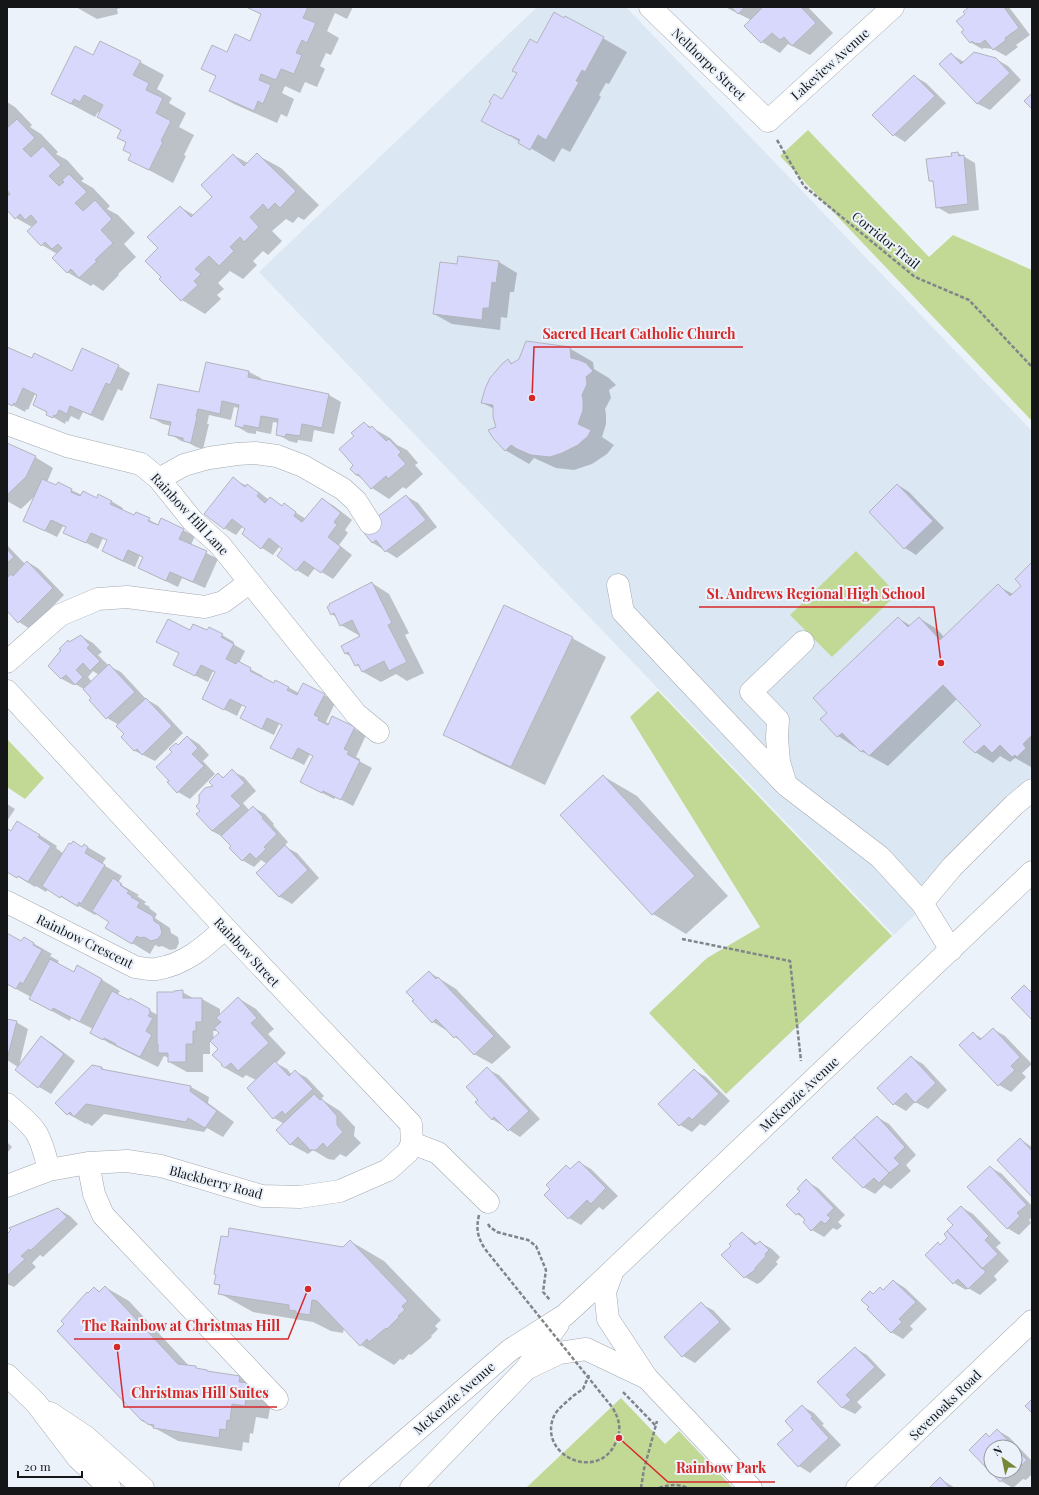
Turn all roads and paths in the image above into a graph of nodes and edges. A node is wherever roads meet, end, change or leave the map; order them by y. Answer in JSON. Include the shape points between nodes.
{"nodes":[{"id":1,"x":650,"y":7,"type":"edge"},
{"id":2,"x":893,"y":7,"type":"edge"},
{"id":3,"x":768,"y":122,"type":"junction"},
{"id":4,"x":1032,"y":367,"type":"edge"},
{"id":5,"x":7,"y":424,"type":"edge"},
{"id":6,"x":160,"y":479,"type":"junction"},
{"id":7,"x":370,"y":523,"type":"dead end"},
{"id":8,"x":250,"y":582,"type":"junction"},
{"id":9,"x":618,"y":585,"type":"dead end"},
{"id":10,"x":803,"y":642,"type":"dead end"},
{"id":11,"x":7,"y":662,"type":"edge"},
{"id":12,"x":7,"y":691,"type":"edge"},
{"id":13,"x":378,"y":732,"type":"dead end"},
{"id":14,"x":786,"y":785,"type":"junction"},
{"id":15,"x":1032,"y":790,"type":"edge"},
{"id":16,"x":1032,"y":872,"type":"edge"},
{"id":17,"x":7,"y":902,"type":"edge"},
{"id":18,"x":922,"y":903,"type":"junction"},
{"id":19,"x":225,"y":928,"type":"junction"},
{"id":20,"x":682,"y":939,"type":"dead end"},
{"id":21,"x":951,"y":950,"type":"junction"},
{"id":22,"x":804,"y":1089,"type":"junction"},
{"id":23,"x":7,"y":1104,"type":"edge"},
{"id":24,"x":412,"y":1142,"type":"junction"},
{"id":25,"x":88,"y":1163,"type":"junction"},
{"id":26,"x":48,"y":1170,"type":"junction"},
{"id":27,"x":7,"y":1186,"type":"edge"},
{"id":28,"x":484,"y":1212,"type":"junction"},
{"id":29,"x":613,"y":1270,"type":"junction"},
{"id":30,"x":564,"y":1315,"type":"junction"},
{"id":31,"x":1032,"y":1321,"type":"edge"},
{"id":32,"x":592,"y":1351,"type":"junction"},
{"id":33,"x":525,"y":1370,"type":"junction"},
{"id":34,"x":7,"y":1375,"type":"edge"},
{"id":35,"x":647,"y":1378,"type":"junction"},
{"id":36,"x":623,"y":1392,"type":"dead end"},
{"id":37,"x":664,"y":1396,"type":"junction"},
{"id":38,"x":277,"y":1399,"type":"dead end"},
{"id":39,"x":36,"y":1404,"type":"junction"},
{"id":40,"x":656,"y":1427,"type":"junction"},
{"id":41,"x":110,"y":1488,"type":"edge"},
{"id":42,"x":144,"y":1488,"type":"edge"},
{"id":43,"x":350,"y":1488,"type":"edge"},
{"id":44,"x":411,"y":1488,"type":"edge"},
{"id":45,"x":641,"y":1488,"type":"edge"},
{"id":46,"x":659,"y":1488,"type":"edge"},
{"id":47,"x":688,"y":1488,"type":"edge"},
{"id":48,"x":751,"y":1488,"type":"edge"},
{"id":49,"x":857,"y":1488,"type":"edge"}],
"edges":[{"from":1,"to":3,"type":"street","name":"Nelthorpe Street"},
{"from":2,"to":3,"type":"street","name":"Lakeview Avenue"},
{"from":3,"to":4,"type":"path","name":"Corridor Trail","via":[[804,186],[915,277],[969,300]]},
{"from":5,"to":6,"type":"street","name":"Rainbow Hill Lane","via":[[67,446],[141,464]]},
{"from":6,"to":7,"type":"street","via":[[184,465],[209,458],[255,453],[277,456],[303,466],[343,489],[356,501]]},
{"from":6,"to":8,"type":"street","name":"Rainbow Hill Lane","via":[[192,520],[220,545]]},
{"from":8,"to":11,"type":"street","via":[[224,602],[205,607],[127,597],[98,599],[60,615]]},
{"from":8,"to":13,"type":"street","name":"Rainbow Hill Lane","via":[[356,714]]},
{"from":9,"to":14,"type":"street","via":[[623,612]]},
{"from":10,"to":14,"type":"street","via":[[751,692],[778,720],[779,762]]},
{"from":12,"to":19,"type":"street","name":"Rainbow Street"},
{"from":14,"to":18,"type":"street","via":[[880,857]]},
{"from":15,"to":18,"type":"street","via":[[952,866]]},
{"from":16,"to":21,"type":"street","name":"McKenzie Avenue"},
{"from":17,"to":19,"type":"street","name":"Rainbow Crescent","via":[[135,967],[155,970],[182,962],[206,946]]},
{"from":18,"to":21,"type":"street"},
{"from":19,"to":24,"type":"street","name":"Rainbow Street","via":[[411,1124]]},
{"from":20,"to":22,"type":"path","via":[[790,961]]},
{"from":21,"to":22,"type":"street","name":"McKenzie Avenue"},
{"from":22,"to":29,"type":"street","name":"McKenzie Avenue"},
{"from":23,"to":26,"type":"street","via":[[36,1133],[44,1150]]},
{"from":24,"to":25,"type":"street","name":"Blackberry Road","via":[[408,1152],[388,1170],[340,1191],[300,1197],[262,1196],[161,1166],[127,1161]]},
{"from":24,"to":28,"type":"street","via":[[438,1153]]},
{"from":25,"to":26,"type":"street","name":"Blackberry Road"},
{"from":25,"to":38,"type":"street","via":[[94,1194],[103,1216]]},
{"from":26,"to":27,"type":"street","name":"Blackberry Road"},
{"from":28,"to":30,"type":"path","via":[[490,1227],[497,1232],[528,1240],[536,1246],[546,1270],[543,1292]]},
{"from":28,"to":32,"type":"path","bridge":true,"via":[[477,1225],[478,1239],[485,1249],[612,1407],[618,1418],[620,1430],[613,1448],[604,1457],[583,1463],[564,1456],[556,1447],[552,1437],[552,1425],[555,1414],[584,1389],[588,1381],[591,1367]]},
{"from":29,"to":30,"type":"street","name":"McKenzie Avenue"},
{"from":29,"to":35,"type":"street","via":[[605,1292],[608,1319]]},
{"from":30,"to":33,"type":"street","name":"McKenzie Avenue"},
{"from":30,"to":43,"type":"street","name":"McKenzie Avenue","via":[[510,1350]]},
{"from":31,"to":49,"type":"street","name":"Sevenoaks Road"},
{"from":32,"to":33,"type":"street","via":[[586,1349],[559,1353]]},
{"from":32,"to":35,"type":"street"},
{"from":33,"to":44,"type":"street","name":"McKenzie Avenue"},
{"from":34,"to":39,"type":"street"},
{"from":35,"to":37,"type":"street"},
{"from":36,"to":40,"type":"path"},
{"from":37,"to":40,"type":"path"},
{"from":37,"to":48,"type":"street"},
{"from":39,"to":41,"type":"street","via":[[78,1458]]},
{"from":39,"to":42,"type":"street","via":[[86,1437]]},
{"from":40,"to":45,"type":"path"},
{"from":46,"to":47,"type":"path","via":[[668,1485]]}]}
